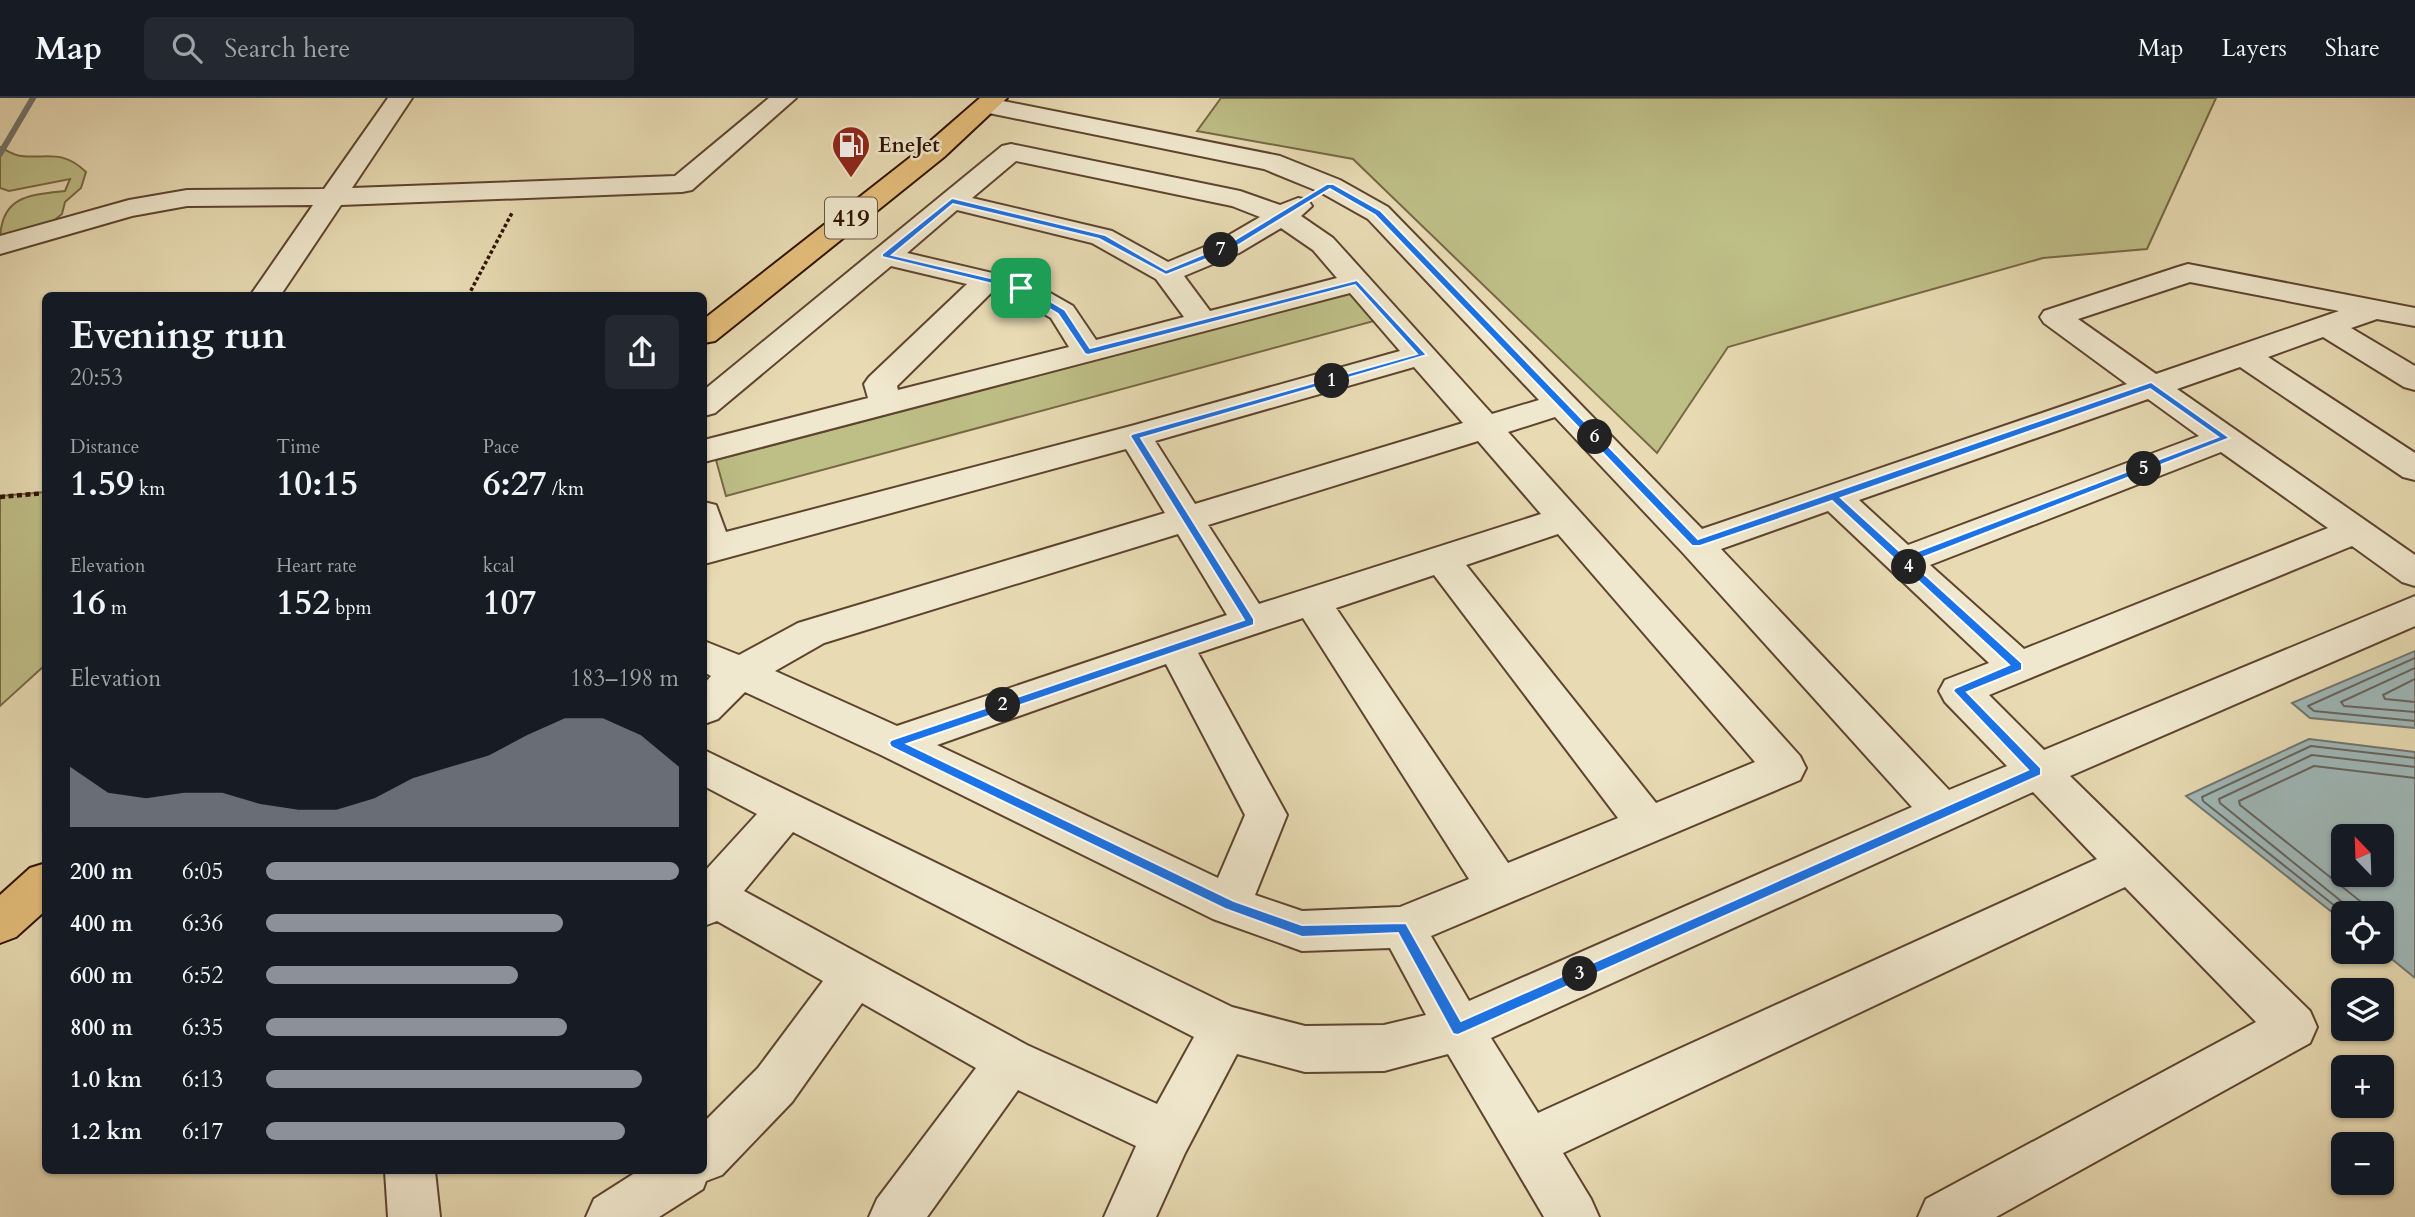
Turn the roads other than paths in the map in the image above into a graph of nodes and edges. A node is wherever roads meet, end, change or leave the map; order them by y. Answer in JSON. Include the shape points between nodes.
{"nodes":[{"id":1,"x":400,"y":98,"type":"edge"},
{"id":2,"x":784,"y":98,"type":"edge"},
{"id":3,"x":992,"y":102,"type":"edge"},
{"id":4,"x":1330,"y":186,"type":"junction"},
{"id":5,"x":335,"y":197,"type":"junction"},
{"id":6,"x":952,"y":201,"type":"junction"},
{"id":7,"x":1282,"y":216,"type":"junction"},
{"id":8,"x":0,"y":244,"type":"edge"},
{"id":9,"x":885,"y":256,"type":"junction"},
{"id":10,"x":1166,"y":273,"type":"junction"},
{"id":11,"x":988,"y":280,"type":"junction"},
{"id":12,"x":1357,"y":282,"type":"junction"},
{"id":13,"x":268,"y":292,"type":"edge"},
{"id":14,"x":2375,"y":309,"type":"junction"},
{"id":15,"x":2415,"y":317,"type":"edge"},
{"id":16,"x":1203,"y":322,"type":"junction"},
{"id":17,"x":2326,"y":326,"type":"junction"},
{"id":18,"x":707,"y":332,"type":"edge"},
{"id":19,"x":1088,"y":352,"type":"junction"},
{"id":20,"x":2242,"y":354,"type":"junction"},
{"id":21,"x":1423,"y":355,"type":"junction"},
{"id":22,"x":2415,"y":380,"type":"edge"},
{"id":23,"x":2151,"y":385,"type":"junction"},
{"id":24,"x":707,"y":404,"type":"edge"},
{"id":25,"x":886,"y":404,"type":"junction"},
{"id":26,"x":1563,"y":404,"type":"junction"},
{"id":27,"x":1485,"y":429,"type":"junction"},
{"id":28,"x":1135,"y":436,"type":"junction"},
{"id":29,"x":2225,"y":438,"type":"junction"},
{"id":30,"x":707,"y":450,"type":"edge"},
{"id":31,"x":2415,"y":469,"type":"edge"},
{"id":32,"x":1834,"y":497,"type":"junction"},
{"id":33,"x":1187,"y":518,"type":"junction"},
{"id":34,"x":1566,"y":519,"type":"junction"},
{"id":35,"x":2356,"y":531,"type":"junction"},
{"id":36,"x":1696,"y":544,"type":"junction"},
{"id":37,"x":708,"y":550,"type":"edge"},
{"id":38,"x":1443,"y":560,"type":"junction"},
{"id":39,"x":1903,"y":561,"type":"junction"},
{"id":40,"x":2415,"y":573,"type":"edge"},
{"id":41,"x":1312,"y":602,"type":"junction"},
{"id":42,"x":2415,"y":611,"type":"edge"},
{"id":43,"x":1251,"y":622,"type":"junction"},
{"id":44,"x":1175,"y":646,"type":"junction"},
{"id":45,"x":721,"y":665,"type":"edge"},
{"id":46,"x":2018,"y":667,"type":"junction"},
{"id":47,"x":707,"y":700,"type":"edge"},
{"id":48,"x":895,"y":743,"type":"junction"},
{"id":49,"x":707,"y":769,"type":"edge"},
{"id":50,"x":2037,"y":772,"type":"junction"},
{"id":51,"x":787,"y":809,"type":"junction"},
{"id":52,"x":1943,"y":812,"type":"junction"},
{"id":53,"x":1648,"y":825,"type":"junction"},
{"id":54,"x":2130,"y":864,"type":"junction"},
{"id":55,"x":42,"y":886,"type":"edge"},
{"id":56,"x":1499,"y":887,"type":"junction"},
{"id":57,"x":707,"y":897,"type":"edge"},
{"id":58,"x":707,"y":899,"type":"edge"},
{"id":59,"x":1229,"y":905,"type":"junction"},
{"id":60,"x":0,"y":923,"type":"edge"},
{"id":61,"x":1402,"y":927,"type":"junction"},
{"id":62,"x":855,"y":975,"type":"junction"},
{"id":63,"x":1225,"y":1028,"type":"junction"},
{"id":64,"x":1458,"y":1029,"type":"junction"},
{"id":65,"x":1010,"y":1061,"type":"junction"},
{"id":66,"x":1167,"y":1135,"type":"junction"},
{"id":67,"x":1528,"y":1144,"type":"junction"},
{"id":68,"x":707,"y":1154,"type":"edge"},
{"id":69,"x":410,"y":1174,"type":"edge"},
{"id":70,"x":680,"y":1174,"type":"edge"},
{"id":71,"x":1961,"y":1213,"type":"edge"},
{"id":72,"x":414,"y":1217,"type":"edge"},
{"id":73,"x":612,"y":1217,"type":"edge"},
{"id":74,"x":895,"y":1217,"type":"edge"},
{"id":75,"x":1130,"y":1217,"type":"edge"},
{"id":76,"x":1573,"y":1217,"type":"edge"}],
"edges":[{"from":1,"to":5,"type":"street"},
{"from":2,"to":5,"type":"street","via":[[682,184]]},
{"from":3,"to":4,"type":"street","via":[[1270,162]]},
{"from":3,"to":18,"type":"highway","number":"419"},
{"from":4,"to":7,"type":"street"},
{"from":4,"to":26,"type":"street","via":[[1378,213]]},
{"from":5,"to":8,"type":"street","via":[[158,202]]},
{"from":5,"to":13,"type":"street"},
{"from":6,"to":7,"type":"street","via":[[1011,152],[1240,199]]},
{"from":6,"to":9,"type":"street"},
{"from":6,"to":10,"type":"street","via":[[1102,237]]},
{"from":7,"to":10,"type":"street","via":[[1229,247]]},
{"from":7,"to":12,"type":"street","via":[[1323,244]]},
{"from":9,"to":11,"type":"street"},
{"from":9,"to":24,"type":"street"},
{"from":10,"to":16,"type":"street"},
{"from":11,"to":19,"type":"street","via":[[1021,288],[1062,312]]},
{"from":11,"to":25,"type":"street","via":[[880,384]]},
{"from":12,"to":16,"type":"street"},
{"from":12,"to":21,"type":"street"},
{"from":14,"to":15,"type":"street"},
{"from":14,"to":17,"type":"street"},
{"from":14,"to":23,"type":"street","via":[[2188,273],[2055,317]]},
{"from":16,"to":19,"type":"street"},
{"from":17,"to":20,"type":"street"},
{"from":17,"to":22,"type":"street"},
{"from":19,"to":25,"type":"street"},
{"from":20,"to":23,"type":"street"},
{"from":20,"to":31,"type":"street"},
{"from":21,"to":27,"type":"street"},
{"from":21,"to":28,"type":"street"},
{"from":23,"to":29,"type":"street"},
{"from":23,"to":32,"type":"street"},
{"from":25,"to":30,"type":"street"},
{"from":26,"to":27,"type":"street"},
{"from":26,"to":36,"type":"street"},
{"from":27,"to":33,"type":"street"},
{"from":27,"to":34,"type":"street"},
{"from":28,"to":33,"type":"street"},
{"from":28,"to":37,"type":"street"},
{"from":29,"to":35,"type":"street"},
{"from":29,"to":39,"type":"street"},
{"from":32,"to":36,"type":"street"},
{"from":32,"to":39,"type":"street"},
{"from":33,"to":43,"type":"street"},
{"from":33,"to":45,"type":"street"},
{"from":34,"to":38,"type":"street"},
{"from":34,"to":53,"type":"street","via":[[1785,768]]},
{"from":35,"to":40,"type":"street"},
{"from":35,"to":46,"type":"street"},
{"from":36,"to":52,"type":"street"},
{"from":38,"to":41,"type":"street"},
{"from":38,"to":53,"type":"street"},
{"from":39,"to":46,"type":"street"},
{"from":41,"to":43,"type":"street"},
{"from":41,"to":56,"type":"street"},
{"from":42,"to":50,"type":"street"},
{"from":43,"to":44,"type":"street"},
{"from":44,"to":48,"type":"street"},
{"from":44,"to":59,"type":"street","via":[[1266,815]]},
{"from":45,"to":47,"type":"street"},
{"from":45,"to":48,"type":"street"},
{"from":46,"to":50,"type":"street","via":[[1959,691]]},
{"from":48,"to":59,"type":"street"},
{"from":49,"to":51,"type":"street"},
{"from":50,"to":52,"type":"street"},
{"from":50,"to":54,"type":"street"},
{"from":51,"to":57,"type":"street"},
{"from":51,"to":63,"type":"street"},
{"from":52,"to":64,"type":"street"},
{"from":53,"to":56,"type":"street"},
{"from":54,"to":67,"type":"street"},
{"from":54,"to":71,"type":"street","via":[[2294,1027]]},
{"from":55,"to":60,"type":"highway"},
{"from":56,"to":61,"type":"street"},
{"from":58,"to":62,"type":"street"},
{"from":59,"to":61,"type":"street","via":[[1302,931]]},
{"from":61,"to":64,"type":"street"},
{"from":62,"to":65,"type":"street"},
{"from":62,"to":68,"type":"street","via":[[775,1085]]},
{"from":63,"to":64,"type":"street","via":[[1305,1049],[1384,1048]]},
{"from":63,"to":66,"type":"street"},
{"from":64,"to":67,"type":"street"},
{"from":65,"to":66,"type":"street"},
{"from":65,"to":74,"type":"street"},
{"from":66,"to":75,"type":"street"},
{"from":67,"to":76,"type":"street"},
{"from":69,"to":72,"type":"street"},
{"from":70,"to":73,"type":"street"}]}
